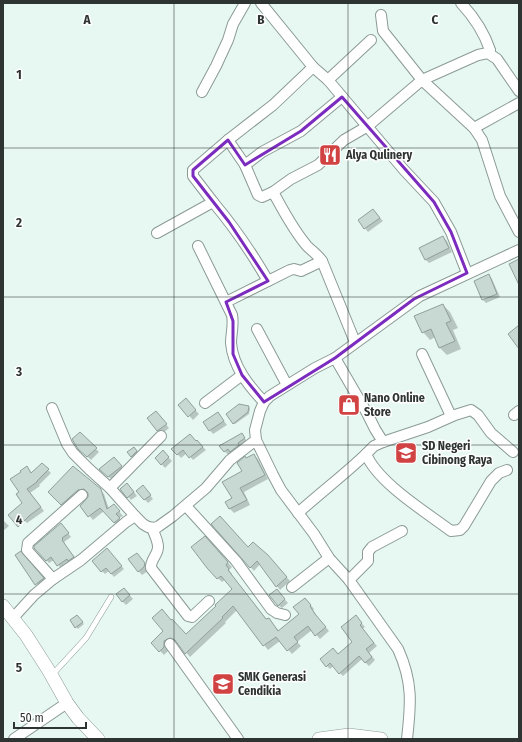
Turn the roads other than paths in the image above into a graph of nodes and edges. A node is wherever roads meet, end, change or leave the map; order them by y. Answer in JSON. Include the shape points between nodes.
{"nodes":[{"id":1,"x":245,"y":3,"type":"edge"},
{"id":2,"x":261,"y":3,"type":"edge"},
{"id":3,"x":461,"y":3,"type":"edge"},
{"id":4,"x":381,"y":16,"type":"dead end"},
{"id":5,"x":371,"y":40,"type":"dead end"},
{"id":6,"x":488,"y":54,"type":"junction"},
{"id":7,"x":313,"y":67,"type":"junction"},
{"id":8,"x":328,"y":80,"type":"junction"},
{"id":9,"x":422,"y":80,"type":"junction"},
{"id":10,"x":519,"y":91,"type":"edge"},
{"id":11,"x":202,"y":92,"type":"dead end"},
{"id":12,"x":342,"y":97,"type":"junction"},
{"id":13,"x":519,"y":103,"type":"edge"},
{"id":14,"x":368,"y":126,"type":"junction"},
{"id":15,"x":474,"y":128,"type":"junction"},
{"id":16,"x":228,"y":140,"type":"junction"},
{"id":17,"x":245,"y":165,"type":"junction"},
{"id":18,"x":273,"y":192,"type":"junction"},
{"id":19,"x":213,"y":202,"type":"junction"},
{"id":20,"x":519,"y":232,"type":"edge"},
{"id":21,"x":157,"y":233,"type":"dead end"},
{"id":22,"x":198,"y":246,"type":"dead end"},
{"id":23,"x":519,"y":250,"type":"edge"},
{"id":24,"x":322,"y":261,"type":"junction"},
{"id":25,"x":467,"y":273,"type":"junction"},
{"id":26,"x":268,"y":282,"type":"junction"},
{"id":27,"x":226,"y":302,"type":"junction"},
{"id":28,"x":257,"y":329,"type":"dead end"},
{"id":29,"x":355,"y":342,"type":"junction"},
{"id":30,"x":422,"y":354,"type":"dead end"},
{"id":31,"x":335,"y":358,"type":"junction"},
{"id":32,"x":242,"y":375,"type":"junction"},
{"id":33,"x":288,"y":385,"type":"junction"},
{"id":34,"x":264,"y":402,"type":"junction"},
{"id":35,"x":205,"y":403,"type":"dead end"},
{"id":36,"x":52,"y":408,"type":"dead end"},
{"id":37,"x":451,"y":416,"type":"junction"},
{"id":38,"x":162,"y":436,"type":"dead end"},
{"id":39,"x":256,"y":440,"type":"junction"},
{"id":40,"x":382,"y":442,"type":"junction"},
{"id":41,"x":513,"y":452,"type":"dead end"},
{"id":42,"x":366,"y":454,"type":"junction"},
{"id":43,"x":507,"y":470,"type":"dead end"},
{"id":44,"x":110,"y":488,"type":"junction"},
{"id":45,"x":82,"y":495,"type":"dead end"},
{"id":46,"x":186,"y":506,"type":"junction"},
{"id":47,"x":298,"y":513,"type":"junction"},
{"id":48,"x":135,"y":516,"type":"junction"},
{"id":49,"x":152,"y":528,"type":"junction"},
{"id":50,"x":402,"y":531,"type":"dead end"},
{"id":51,"x":329,"y":558,"type":"junction"},
{"id":52,"x":53,"y":579,"type":"junction"},
{"id":53,"x":349,"y":580,"type":"junction"},
{"id":54,"x":292,"y":587,"type":"dead end"},
{"id":55,"x":111,"y":597,"type":"dead end"},
{"id":56,"x":209,"y":601,"type":"dead end"},
{"id":57,"x":3,"y":606,"type":"edge"},
{"id":58,"x":285,"y":615,"type":"dead end"},
{"id":59,"x":13,"y":618,"type":"junction"},
{"id":60,"x":170,"y":644,"type":"dead end"},
{"id":61,"x":51,"y":675,"type":"junction"},
{"id":62,"x":67,"y":703,"type":"junction"},
{"id":63,"x":14,"y":739,"type":"edge"},
{"id":64,"x":98,"y":739,"type":"edge"},
{"id":65,"x":238,"y":739,"type":"edge"},
{"id":66,"x":319,"y":739,"type":"edge"},
{"id":67,"x":381,"y":739,"type":"edge"},
{"id":68,"x":407,"y":739,"type":"edge"}],
"edges":[{"from":1,"to":11,"type":"street"},
{"from":2,"to":7,"type":"street"},
{"from":3,"to":6,"type":"street","via":[[471,13],[484,35],[490,50]]},
{"from":4,"to":9,"type":"street","via":[[383,31]]},
{"from":5,"to":8,"type":"street"},
{"from":6,"to":9,"type":"street","via":[[478,55]]},
{"from":6,"to":10,"type":"street","via":[[497,60]]},
{"from":7,"to":8,"type":"street"},
{"from":7,"to":16,"type":"street","via":[[273,105]]},
{"from":8,"to":12,"type":"street"},
{"from":9,"to":14,"type":"street"},
{"from":9,"to":15,"type":"street"},
{"from":12,"to":14,"type":"street"},
{"from":12,"to":17,"type":"street","via":[[301,131],[262,152]]},
{"from":13,"to":15,"type":"street"},
{"from":14,"to":18,"type":"street","via":[[344,140],[318,165]]},
{"from":14,"to":25,"type":"street","via":[[441,212]]},
{"from":15,"to":20,"type":"street","via":[[482,140],[500,196]]},
{"from":16,"to":17,"type":"street"},
{"from":16,"to":19,"type":"street","via":[[193,170],[193,176]]},
{"from":17,"to":18,"type":"street","via":[[258,195],[262,197]]},
{"from":18,"to":24,"type":"street","via":[[294,228]]},
{"from":19,"to":21,"type":"street"},
{"from":19,"to":26,"type":"street","via":[[253,255]]},
{"from":22,"to":27,"type":"street"},
{"from":23,"to":25,"type":"street"},
{"from":24,"to":26,"type":"street","via":[[301,271],[294,268]]},
{"from":24,"to":29,"type":"street"},
{"from":25,"to":29,"type":"street","via":[[414,299]]},
{"from":26,"to":27,"type":"street"},
{"from":27,"to":32,"type":"street","via":[[233,320],[233,354]]},
{"from":28,"to":33,"type":"street"},
{"from":29,"to":31,"type":"street"},
{"from":30,"to":37,"type":"street"},
{"from":31,"to":33,"type":"street"},
{"from":31,"to":40,"type":"street"},
{"from":32,"to":34,"type":"street"},
{"from":32,"to":35,"type":"street"},
{"from":33,"to":34,"type":"street"},
{"from":34,"to":39,"type":"street","via":[[255,430]]},
{"from":36,"to":44,"type":"street","via":[[73,453]]},
{"from":37,"to":40,"type":"street","via":[[428,427]]},
{"from":37,"to":41,"type":"street","via":[[464,411],[474,412],[491,433]]},
{"from":38,"to":44,"type":"street"},
{"from":39,"to":46,"type":"street","via":[[230,460],[206,488]]},
{"from":39,"to":47,"type":"street","via":[[281,490]]},
{"from":40,"to":42,"type":"street"},
{"from":42,"to":43,"type":"street","via":[[372,467],[394,488],[451,531],[460,530],[464,526],[491,480]]},
{"from":42,"to":47,"type":"street"},
{"from":44,"to":48,"type":"street"},
{"from":45,"to":52,"type":"street","via":[[28,543],[27,550]]},
{"from":46,"to":49,"type":"street","via":[[159,526]]},
{"from":46,"to":58,"type":"street","via":[[236,561],[271,609]]},
{"from":47,"to":51,"type":"street"},
{"from":48,"to":49,"type":"street"},
{"from":48,"to":52,"type":"street"},
{"from":49,"to":56,"type":"street","via":[[158,547],[151,568],[188,616],[192,617]]},
{"from":50,"to":53,"type":"street","via":[[372,547],[368,552],[368,560]]},
{"from":51,"to":53,"type":"street"},
{"from":51,"to":54,"type":"street"},
{"from":52,"to":59,"type":"street"},
{"from":53,"to":68,"type":"street","via":[[398,649],[403,661],[411,705]]},
{"from":55,"to":61,"type":"lane","via":[[86,638]]},
{"from":57,"to":59,"type":"street"},
{"from":59,"to":61,"type":"street"},
{"from":60,"to":65,"type":"street"},
{"from":61,"to":62,"type":"street"},
{"from":62,"to":63,"type":"street"},
{"from":62,"to":64,"type":"street"},
{"from":66,"to":67,"type":"street","via":[[349,735]]}]}
